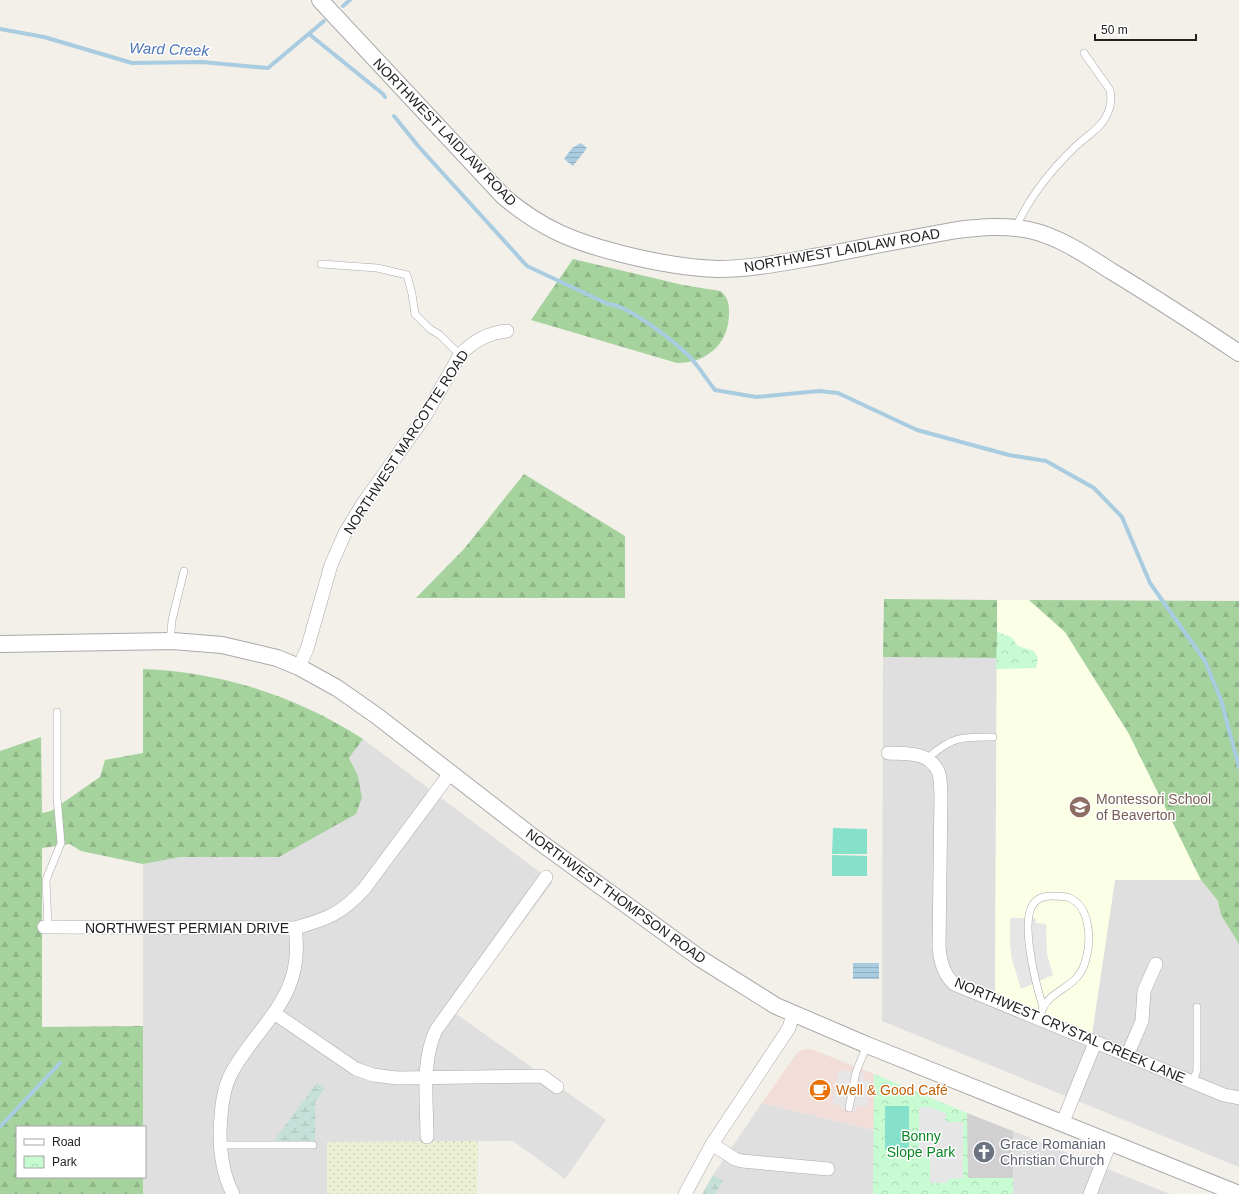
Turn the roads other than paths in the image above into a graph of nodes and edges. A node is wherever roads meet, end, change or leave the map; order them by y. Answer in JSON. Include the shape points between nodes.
{"nodes":[{"id":1,"x":320,"y":0,"type":"edge"},
{"id":2,"x":1084,"y":53,"type":"dead end"},
{"id":3,"x":1016,"y":228,"type":"junction"},
{"id":4,"x":320,"y":264,"type":"dead end"},
{"id":5,"x":506,"y":331,"type":"dead end"},
{"id":6,"x":1239,"y":353,"type":"edge"},
{"id":7,"x":460,"y":355,"type":"junction"},
{"id":8,"x":184,"y":570,"type":"dead end"},
{"id":9,"x":170,"y":641,"type":"junction"},
{"id":10,"x":0,"y":644,"type":"edge"},
{"id":11,"x":299,"y":667,"type":"junction"},
{"id":12,"x":57,"y":712,"type":"dead end"},
{"id":13,"x":993,"y":737,"type":"dead end"},
{"id":14,"x":888,"y":753,"type":"dead end"},
{"id":15,"x":928,"y":758,"type":"junction"},
{"id":16,"x":451,"y":772,"type":"junction"},
{"id":17,"x":546,"y":877,"type":"dead end"},
{"id":18,"x":46,"y":927,"type":"joint"},
{"id":19,"x":295,"y":928,"type":"junction"},
{"id":20,"x":1156,"y":964,"type":"dead end"},
{"id":21,"x":1197,"y":1007,"type":"dead end"},
{"id":22,"x":274,"y":1013,"type":"junction"},
{"id":23,"x":1042,"y":1013,"type":"junction"},
{"id":24,"x":793,"y":1014,"type":"junction"},
{"id":25,"x":1095,"y":1043,"type":"junction"},
{"id":26,"x":867,"y":1045,"type":"junction"},
{"id":27,"x":1127,"y":1056,"type":"junction"},
{"id":28,"x":427,"y":1078,"type":"junction"},
{"id":29,"x":1193,"y":1082,"type":"junction"},
{"id":30,"x":557,"y":1087,"type":"dead end"},
{"id":31,"x":1239,"y":1098,"type":"edge"},
{"id":32,"x":849,"y":1108,"type":"dead end"},
{"id":33,"x":1062,"y":1124,"type":"junction"},
{"id":34,"x":427,"y":1137,"type":"dead end"},
{"id":35,"x":1110,"y":1143,"type":"junction"},
{"id":36,"x":712,"y":1144,"type":"junction"},
{"id":37,"x":221,"y":1145,"type":"junction"},
{"id":38,"x":313,"y":1145,"type":"dead end"},
{"id":39,"x":828,"y":1169,"type":"dead end"},
{"id":40,"x":1234,"y":1193,"type":"edge"},
{"id":41,"x":233,"y":1194,"type":"edge"},
{"id":42,"x":685,"y":1194,"type":"edge"},
{"id":43,"x":1090,"y":1194,"type":"edge"}],
"edges":[{"from":1,"to":3,"type":"street","name":"NORTHWEST LAIDLAW ROAD","via":[[504,197],[538,224],[582,243],[662,263],[702,268],[737,268],[791,261],[976,227]]},
{"from":2,"to":3,"type":"lane","via":[[1110,90],[1107,114],[1099,126],[1075,147],[1035,190]]},
{"from":3,"to":6,"type":"street","name":"NORTHWEST LAIDLAW ROAD","via":[[1050,237],[1090,258]]},
{"from":4,"to":7,"type":"lane","via":[[377,268],[407,275],[415,314],[430,329],[440,334]]},
{"from":5,"to":7,"type":"street","name":"NORTHWEST MARCOTTE ROAD","via":[[489,334],[467,347]]},
{"from":7,"to":11,"type":"street","name":"NORTHWEST MARCOTTE ROAD","via":[[425,416],[362,505],[345,534],[331,565],[307,649]]},
{"from":8,"to":9,"type":"lane","via":[[172,620]]},
{"from":9,"to":10,"type":"street","name":"NORTHWEST THOMPSON ROAD"},
{"from":9,"to":11,"type":"street","name":"NORTHWEST THOMPSON ROAD","via":[[242,648]]},
{"from":11,"to":16,"type":"street","name":"NORTHWEST THOMPSON ROAD","via":[[337,688],[378,716]]},
{"from":12,"to":18,"type":"lane","via":[[60,843],[46,880]]},
{"from":13,"to":15,"type":"lane","via":[[952,740]]},
{"from":14,"to":15,"type":"street","via":[[915,754]]},
{"from":15,"to":23,"type":"street","name":"NORTHWEST CRYSTAL CREEK LANE","via":[[939,772],[941,793],[940,948],[941,964],[946,976],[954,984]]},
{"from":16,"to":19,"type":"street","name":"NORTHWEST PERMIAN DRIVE","via":[[364,889],[349,905],[324,920]]},
{"from":16,"to":24,"type":"street","name":"NORTHWEST THOMPSON ROAD","via":[[544,845],[694,954]]},
{"from":17,"to":28,"type":"street","via":[[436,1030],[429,1049]]},
{"from":18,"to":19,"type":"street","name":"NORTHWEST PERMIAN DRIVE"},
{"from":19,"to":22,"type":"street","via":[[295,970],[286,994]]},
{"from":20,"to":27,"type":"street","via":[[1144,991],[1142,1021]]},
{"from":21,"to":29,"type":"lane","via":[[1197,1070]]},
{"from":22,"to":28,"type":"street","via":[[356,1069],[384,1077]]},
{"from":22,"to":37,"type":"street","via":[[232,1072],[223,1101]]},
{"from":23,"to":23,"type":"lane","via":[[1078,977],[1086,958],[1088,925],[1083,911],[1070,898],[1039,898],[1032,904],[1029,912],[1033,968]]},
{"from":23,"to":25,"type":"street","name":"NORTHWEST CRYSTAL CREEK LANE"},
{"from":24,"to":26,"type":"street","name":"NORTHWEST THOMPSON ROAD"},
{"from":24,"to":36,"type":"street","via":[[789,1028]]},
{"from":25,"to":27,"type":"street","name":"NORTHWEST CRYSTAL CREEK LANE"},
{"from":25,"to":33,"type":"street"},
{"from":26,"to":32,"type":"lane","via":[[856,1072]]},
{"from":26,"to":33,"type":"street","name":"NORTHWEST THOMPSON ROAD"},
{"from":27,"to":29,"type":"street","name":"NORTHWEST CRYSTAL CREEK LANE"},
{"from":28,"to":30,"type":"street","via":[[542,1076]]},
{"from":28,"to":34,"type":"street"},
{"from":29,"to":31,"type":"street","name":"NORTHWEST CRYSTAL CREEK LANE","via":[[1224,1095]]},
{"from":33,"to":35,"type":"street","name":"NORTHWEST THOMPSON ROAD"},
{"from":35,"to":40,"type":"street","name":"NORTHWEST THOMPSON ROAD"},
{"from":35,"to":43,"type":"street"},
{"from":36,"to":39,"type":"street","via":[[734,1159],[742,1161]]},
{"from":36,"to":42,"type":"street"},
{"from":37,"to":38,"type":"lane"},
{"from":37,"to":41,"type":"street","via":[[226,1178]]}]}
